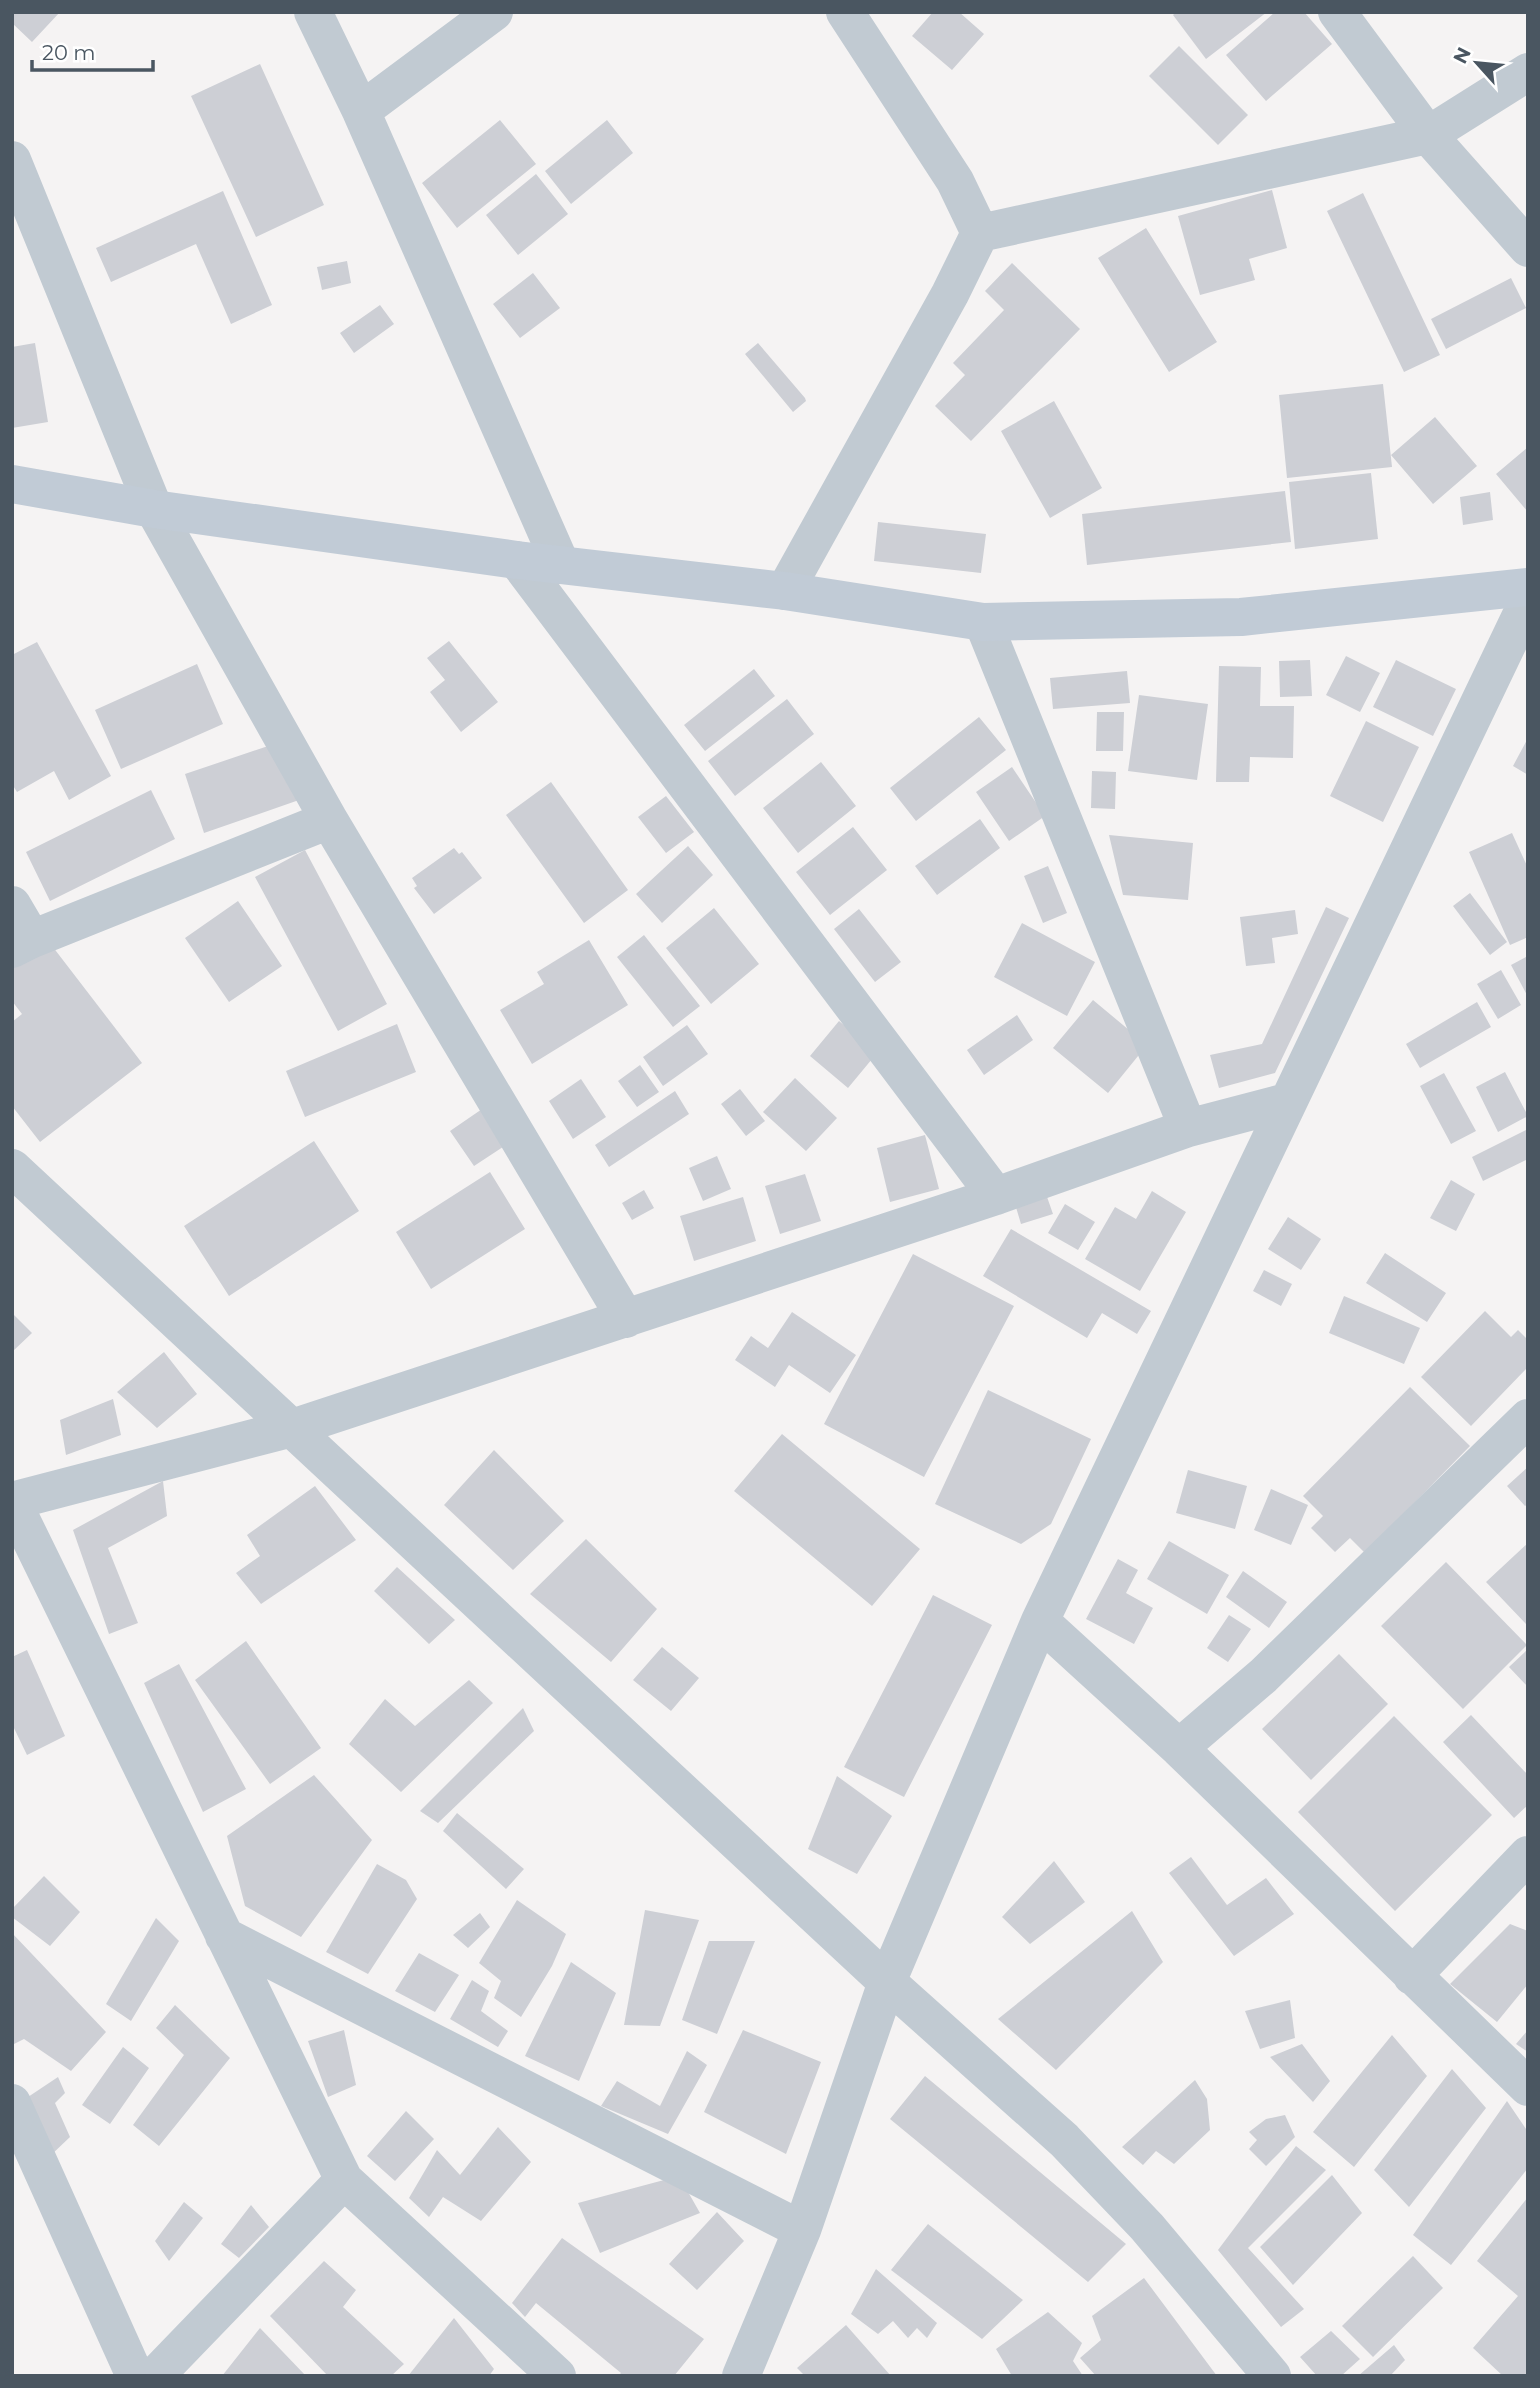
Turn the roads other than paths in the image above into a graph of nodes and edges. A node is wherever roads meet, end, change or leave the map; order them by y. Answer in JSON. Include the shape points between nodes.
{"nodes":[{"id":1,"x":313,"y":12,"type":"edge"},
{"id":2,"x":494,"y":12,"type":"edge"},
{"id":3,"x":845,"y":12,"type":"edge"},
{"id":4,"x":1337,"y":12,"type":"edge"},
{"id":5,"x":1528,"y":72,"type":"edge"},
{"id":6,"x":361,"y":111,"type":"junction"},
{"id":7,"x":1428,"y":135,"type":"junction"},
{"id":8,"x":12,"y":160,"type":"edge"},
{"id":9,"x":980,"y":233,"type":"junction"},
{"id":10,"x":1528,"y":248,"type":"edge"},
{"id":11,"x":12,"y":484,"type":"edge"},
{"id":12,"x":154,"y":509,"type":"junction"},
{"id":13,"x":517,"y":560,"type":"junction"},
{"id":14,"x":561,"y":565,"type":"junction"},
{"id":15,"x":1528,"y":587,"type":"edge"},
{"id":16,"x":785,"y":591,"type":"junction"},
{"id":17,"x":1528,"y":601,"type":"edge"},
{"id":18,"x":983,"y":622,"type":"junction"},
{"id":19,"x":329,"y":820,"type":"junction"},
{"id":20,"x":12,"y":905,"type":"edge"},
{"id":21,"x":22,"y":944,"type":"edge"},
{"id":22,"x":1287,"y":1102,"type":"junction"},
{"id":23,"x":1188,"y":1128,"type":"junction"},
{"id":24,"x":12,"y":1168,"type":"edge"},
{"id":25,"x":996,"y":1196,"type":"junction"},
{"id":26,"x":626,"y":1319,"type":"junction"},
{"id":27,"x":1528,"y":1418,"type":"edge"},
{"id":28,"x":292,"y":1428,"type":"junction"},
{"id":29,"x":12,"y":1501,"type":"edge"},
{"id":30,"x":1040,"y":1621,"type":"junction"},
{"id":31,"x":1180,"y":1748,"type":"junction"},
{"id":32,"x":1528,"y":1855,"type":"edge"},
{"id":33,"x":224,"y":1936,"type":"junction"},
{"id":34,"x":1412,"y":1976,"type":"junction"},
{"id":35,"x":887,"y":1982,"type":"junction"},
{"id":36,"x":1528,"y":2087,"type":"edge"},
{"id":37,"x":12,"y":2103,"type":"edge"},
{"id":38,"x":344,"y":2180,"type":"junction"},
{"id":39,"x":802,"y":2230,"type":"junction"},
{"id":40,"x":748,"y":2373,"type":"edge"},
{"id":41,"x":135,"y":2376,"type":"edge"},
{"id":42,"x":155,"y":2376,"type":"edge"},
{"id":43,"x":557,"y":2376,"type":"edge"},
{"id":44,"x":1272,"y":2376,"type":"edge"}],
"edges":[{"from":1,"to":6,"type":"street"},
{"from":2,"to":6,"type":"street"},
{"from":3,"to":9,"type":"street","via":[[955,181]]},
{"from":4,"to":7,"type":"street"},
{"from":5,"to":7,"type":"street"},
{"from":6,"to":14,"type":"street"},
{"from":7,"to":9,"type":"street"},
{"from":7,"to":10,"type":"street"},
{"from":8,"to":12,"type":"street"},
{"from":9,"to":16,"type":"street"},
{"from":11,"to":12,"type":"street"},
{"from":12,"to":13,"type":"street"},
{"from":12,"to":19,"type":"street"},
{"from":13,"to":14,"type":"street"},
{"from":13,"to":25,"type":"street"},
{"from":14,"to":16,"type":"street"},
{"from":15,"to":18,"type":"street","via":[[1241,617]]},
{"from":16,"to":18,"type":"street"},
{"from":17,"to":22,"type":"street"},
{"from":18,"to":23,"type":"street"},
{"from":19,"to":21,"type":"street"},
{"from":19,"to":26,"type":"street"},
{"from":20,"to":21,"type":"street"},
{"from":22,"to":23,"type":"street"},
{"from":22,"to":30,"type":"street"},
{"from":23,"to":25,"type":"street"},
{"from":24,"to":28,"type":"street"},
{"from":25,"to":26,"type":"street"},
{"from":26,"to":28,"type":"street"},
{"from":27,"to":31,"type":"street","via":[[1263,1676]]},
{"from":28,"to":29,"type":"street"},
{"from":28,"to":35,"type":"street"},
{"from":29,"to":33,"type":"street"},
{"from":30,"to":31,"type":"street"},
{"from":30,"to":35,"type":"street"},
{"from":31,"to":34,"type":"street"},
{"from":32,"to":34,"type":"street"},
{"from":33,"to":38,"type":"street"},
{"from":33,"to":39,"type":"street"},
{"from":34,"to":36,"type":"street"},
{"from":35,"to":39,"type":"street"},
{"from":35,"to":44,"type":"street","via":[[1064,2140],[1147,2227]]},
{"from":37,"to":41,"type":"street"},
{"from":38,"to":42,"type":"street"},
{"from":38,"to":43,"type":"street"},
{"from":39,"to":40,"type":"street"}]}
